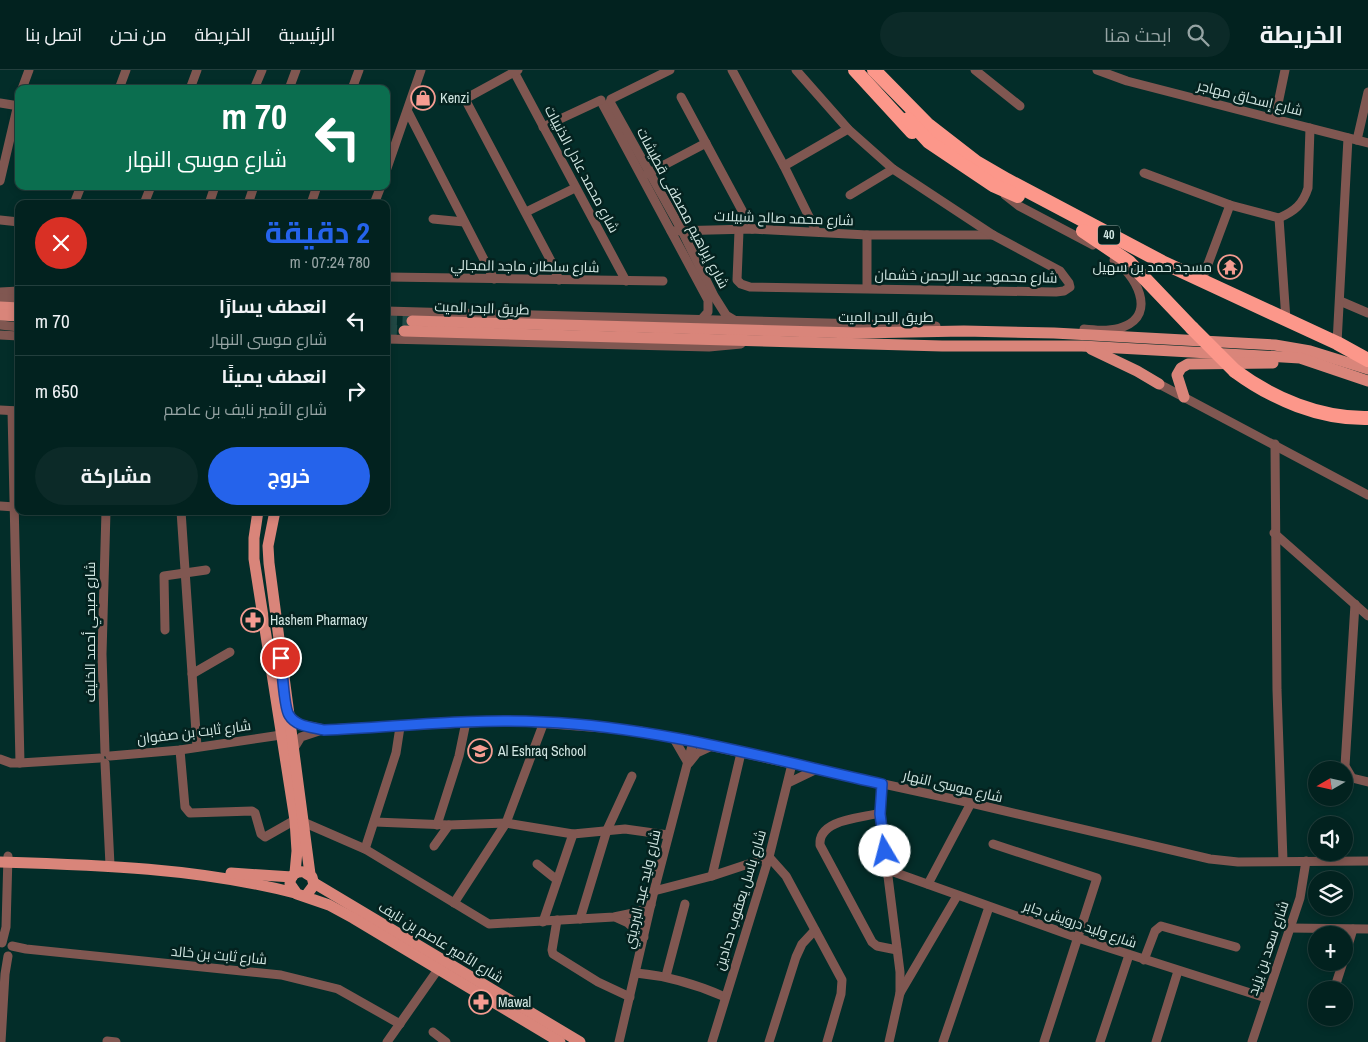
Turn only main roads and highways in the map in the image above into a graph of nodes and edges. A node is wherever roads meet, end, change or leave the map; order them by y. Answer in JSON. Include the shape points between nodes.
{"nodes":[{"id":1,"x":855,"y":70,"type":"edge"},
{"id":2,"x":864,"y":70,"type":"edge"},
{"id":3,"x":874,"y":70,"type":"edge"},
{"id":4,"x":898,"y":103,"type":"junction"},
{"id":5,"x":929,"y":142,"type":"junction"},
{"id":6,"x":0,"y":307,"type":"edge"},
{"id":7,"x":15,"y":308,"type":"edge"},
{"id":8,"x":0,"y":315,"type":"edge"},
{"id":9,"x":15,"y":316,"type":"edge"},
{"id":10,"x":412,"y":321,"type":"tunnel mouth"},
{"id":11,"x":404,"y":331,"type":"tunnel mouth"},
{"id":12,"x":1180,"y":340,"type":"junction"},
{"id":13,"x":1082,"y":346,"type":"junction"},
{"id":14,"x":1168,"y":352,"type":"junction"},
{"id":15,"x":1316,"y":364,"type":"junction"},
{"id":16,"x":1364,"y":365,"type":"edge"},
{"id":17,"x":1368,"y":381,"type":"edge"},
{"id":18,"x":1159,"y":384,"type":"road end"},
{"id":19,"x":1184,"y":397,"type":"road end"},
{"id":20,"x":1365,"y":420,"type":"edge"},
{"id":21,"x":257,"y":515,"type":"edge"},
{"id":22,"x":274,"y":515,"type":"edge"},
{"id":23,"x":299,"y":821,"type":"junction"},
{"id":24,"x":4,"y":859,"type":"edge"},
{"id":25,"x":110,"y":862,"type":"junction"},
{"id":26,"x":293,"y":875,"type":"junction"},
{"id":27,"x":312,"y":878,"type":"junction"},
{"id":28,"x":302,"y":894,"type":"junction"},
{"id":29,"x":560,"y":1042,"type":"edge"},
{"id":30,"x":580,"y":1042,"type":"edge"}],
"edges":[{"from":1,"to":5,"type":"highway","via":[[920,140]]},
{"from":2,"to":4,"type":"highway","number":"40"},
{"from":3,"to":4,"type":"highway","number":"40"},
{"from":4,"to":5,"type":"highway","number":"40"},
{"from":4,"to":16,"type":"highway","number":"40","via":[[976,162],[1076,218],[1337,343]]},
{"from":5,"to":20,"type":"highway","number":"40","bridge":true,"via":[[993,185],[1075,226],[1113,250],[1143,274],[1235,371],[1256,386],[1295,404]]},
{"from":6,"to":7,"type":"main road"},
{"from":8,"to":9,"type":"main road"},
{"from":10,"to":12,"type":"main road","name":"طريق البحر الميت","via":[[858,333],[1054,332]]},
{"from":11,"to":13,"type":"main road","via":[[942,346]]},
{"from":12,"to":14,"type":"main road"},
{"from":12,"to":16,"type":"main road","name":"طريق البحر الميت","via":[[1288,347]]},
{"from":13,"to":14,"type":"main road"},
{"from":13,"to":18,"type":"main road"},
{"from":14,"to":15,"type":"main road","via":[[1300,358]]},
{"from":15,"to":17,"type":"main road"},
{"from":15,"to":19,"type":"main road","via":[[1188,364],[1182,366],[1177,375]]},
{"from":21,"to":23,"type":"main road","via":[[254,559],[281,735]]},
{"from":22,"to":23,"type":"main road","via":[[268,546],[269,563]]},
{"from":23,"to":26,"type":"main road"},
{"from":23,"to":27,"type":"main road"},
{"from":24,"to":25,"type":"main road","name":"شارع الأمير عاصم بن نايف"},
{"from":25,"to":26,"type":"main road","name":"شارع الأمير عاصم بن نايف","via":[[242,874]]},
{"from":25,"to":28,"type":"main road","name":"شارع الأمير عاصم بن نايف","via":[[259,884]]},
{"from":26,"to":27,"type":"main road","name":"شارع الأمير عاصم بن نايف","via":[[302,871]]},
{"from":26,"to":28,"type":"main road","via":[[290,886]]},
{"from":27,"to":28,"type":"main road"},
{"from":27,"to":30,"type":"main road","name":"شارع الأمير عاصم بن نايف"},
{"from":28,"to":29,"type":"main road","name":"شارع الأمير عاصم بن نايف","via":[[329,905],[439,968]]}]}
